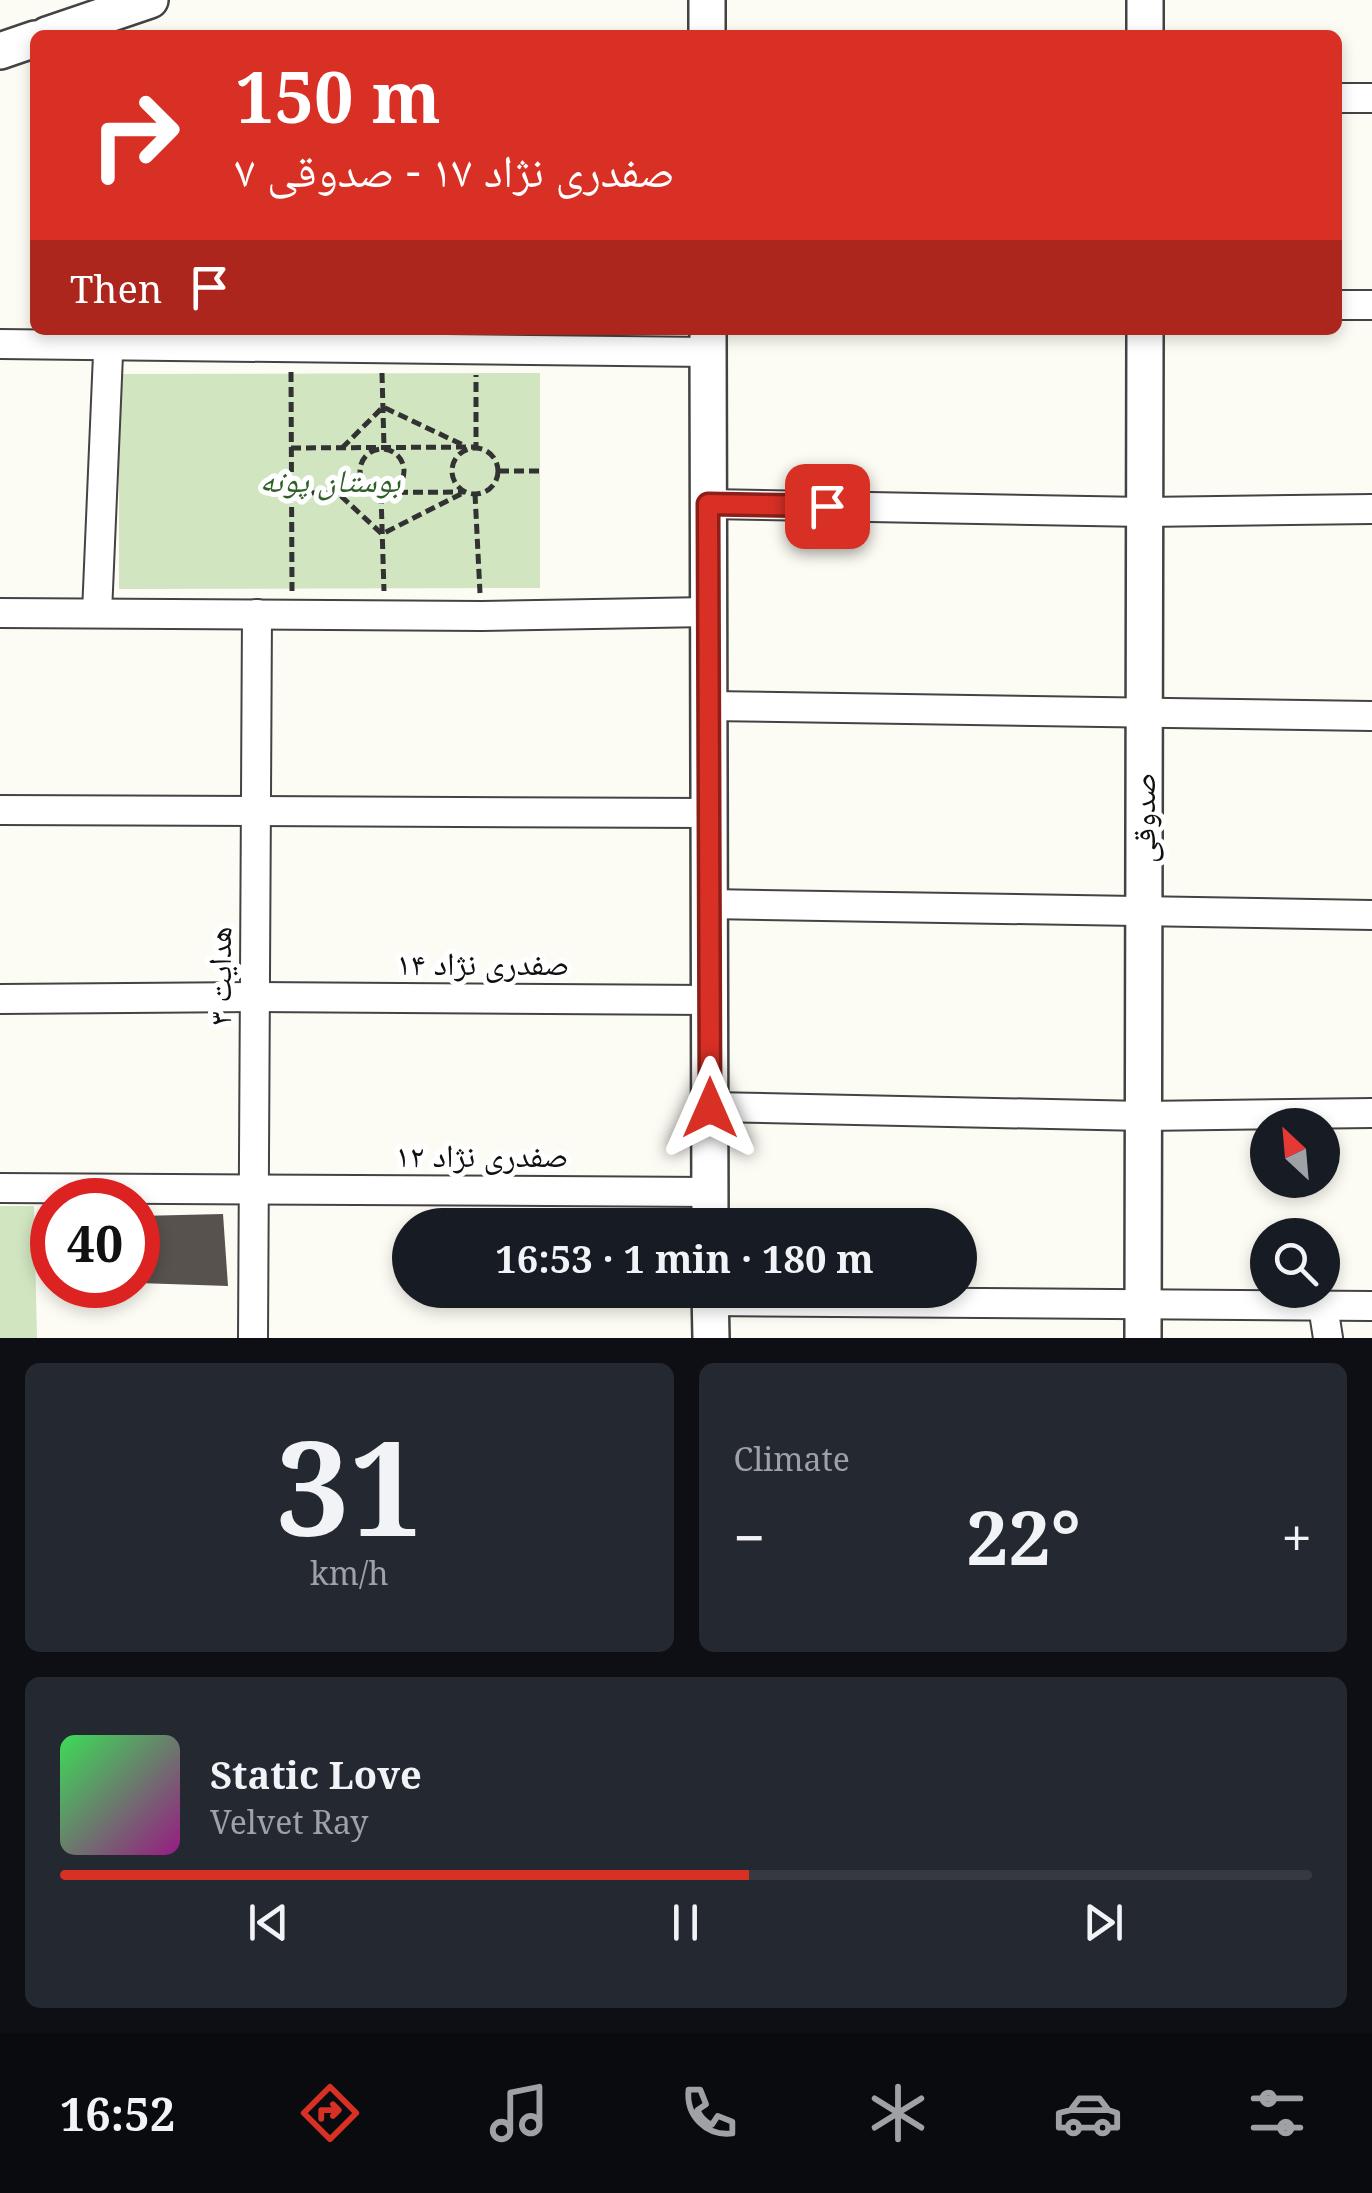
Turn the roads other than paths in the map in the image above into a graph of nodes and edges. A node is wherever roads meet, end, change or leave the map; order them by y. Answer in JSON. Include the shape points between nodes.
{"nodes":[{"id":1,"x":150,"y":0,"type":"edge"},
{"id":2,"x":707,"y":0,"type":"edge"},
{"id":3,"x":1145,"y":0,"type":"edge"},
{"id":4,"x":62,"y":30,"type":"edge"},
{"id":5,"x":707,"y":30,"type":"edge"},
{"id":6,"x":1145,"y":30,"type":"edge"},
{"id":7,"x":30,"y":41,"type":"edge"},
{"id":8,"x":0,"y":51,"type":"edge"},
{"id":9,"x":1342,"y":98,"type":"edge"},
{"id":10,"x":1372,"y":98,"type":"edge"},
{"id":11,"x":1342,"y":305,"type":"edge"},
{"id":12,"x":1372,"y":305,"type":"edge"},
{"id":13,"x":1145,"y":335,"type":"edge"},
{"id":14,"x":109,"y":338,"type":"edge"},
{"id":15,"x":708,"y":341,"type":"edge"},
{"id":16,"x":0,"y":344,"type":"edge"},
{"id":17,"x":708,"y":504,"type":"junction"},
{"id":18,"x":1372,"y":509,"type":"edge"},
{"id":19,"x":1144,"y":512,"type":"junction"},
{"id":20,"x":0,"y":612,"type":"edge"},
{"id":21,"x":708,"y":612,"type":"junction"},
{"id":22,"x":97,"y":613,"type":"junction"},
{"id":23,"x":257,"y":614,"type":"junction"},
{"id":24,"x":709,"y":706,"type":"junction"},
{"id":25,"x":1144,"y":712,"type":"junction"},
{"id":26,"x":1372,"y":716,"type":"edge"},
{"id":27,"x":0,"y":810,"type":"edge"},
{"id":28,"x":256,"y":810,"type":"junction"},
{"id":29,"x":709,"y":813,"type":"junction"},
{"id":30,"x":709,"y":904,"type":"junction"},
{"id":31,"x":1144,"y":913,"type":"junction"},
{"id":32,"x":1372,"y":915,"type":"edge"},
{"id":33,"x":255,"y":997,"type":"junction"},
{"id":34,"x":0,"y":999,"type":"edge"},
{"id":35,"x":710,"y":1000,"type":"junction"},
{"id":36,"x":710,"y":1108,"type":"junction"},
{"id":37,"x":1372,"y":1113,"type":"edge"},
{"id":38,"x":1144,"y":1116,"type":"junction"},
{"id":39,"x":0,"y":1188,"type":"edge"},
{"id":40,"x":254,"y":1190,"type":"junction"},
{"id":41,"x":686,"y":1208,"type":"edge"},
{"id":42,"x":710,"y":1208,"type":"edge"},
{"id":43,"x":1340,"y":1306,"type":"edge"},
{"id":44,"x":1372,"y":1306,"type":"edge"},
{"id":45,"x":710,"y":1308,"type":"edge"},
{"id":46,"x":910,"y":1308,"type":"edge"},
{"id":47,"x":1300,"y":1308,"type":"edge"},
{"id":48,"x":1323,"y":1308,"type":"edge"},
{"id":49,"x":1143,"y":1322,"type":"edge"},
{"id":50,"x":253,"y":1338,"type":"edge"},
{"id":51,"x":710,"y":1338,"type":"edge"},
{"id":52,"x":1158,"y":1338,"type":"edge"},
{"id":53,"x":1328,"y":1338,"type":"edge"}],
"edges":[{"from":1,"to":4,"type":"street"},
{"from":2,"to":5,"type":"street"},
{"from":3,"to":6,"type":"street"},
{"from":7,"to":8,"type":"street"},
{"from":9,"to":10,"type":"street"},
{"from":11,"to":12,"type":"street"},
{"from":13,"to":19,"type":"street","name":"صدوقی"},
{"from":14,"to":15,"type":"street","via":[[475,352]]},
{"from":14,"to":16,"type":"street"},
{"from":14,"to":22,"type":"street"},
{"from":15,"to":17,"type":"street"},
{"from":17,"to":19,"type":"street"},
{"from":17,"to":21,"type":"street"},
{"from":18,"to":19,"type":"street"},
{"from":19,"to":25,"type":"street","name":"صدوقی"},
{"from":20,"to":22,"type":"street"},
{"from":21,"to":23,"type":"street"},
{"from":21,"to":24,"type":"street"},
{"from":22,"to":23,"type":"street"},
{"from":23,"to":28,"type":"street","name":"هدایت ۳"},
{"from":24,"to":25,"type":"street"},
{"from":24,"to":29,"type":"street"},
{"from":25,"to":26,"type":"street"},
{"from":25,"to":31,"type":"street","name":"صدوقی"},
{"from":27,"to":28,"type":"street"},
{"from":28,"to":29,"type":"street"},
{"from":28,"to":33,"type":"street","name":"هدایت ۳"},
{"from":29,"to":30,"type":"street"},
{"from":30,"to":31,"type":"street"},
{"from":30,"to":35,"type":"street"},
{"from":31,"to":32,"type":"street"},
{"from":31,"to":38,"type":"street","name":"صدوقی"},
{"from":33,"to":34,"type":"street","name":"صفدری نژاد ۱۴"},
{"from":33,"to":35,"type":"street","name":"صفدری نژاد ۱۴"},
{"from":33,"to":40,"type":"street","name":"هدایت ۳"},
{"from":35,"to":36,"type":"street"},
{"from":36,"to":38,"type":"street"},
{"from":36,"to":42,"type":"street"},
{"from":37,"to":38,"type":"street"},
{"from":38,"to":49,"type":"street","name":"صدوقی"},
{"from":39,"to":40,"type":"street","name":"صفدری نژاد ۱۲"},
{"from":40,"to":41,"type":"street","name":"صفدری نژاد ۱۲"},
{"from":40,"to":50,"type":"street","name":"هدایت ۳"},
{"from":43,"to":44,"type":"street"},
{"from":45,"to":51,"type":"street"},
{"from":46,"to":49,"type":"street"},
{"from":47,"to":49,"type":"street"},
{"from":48,"to":53,"type":"street"},
{"from":49,"to":52,"type":"street"}]}
